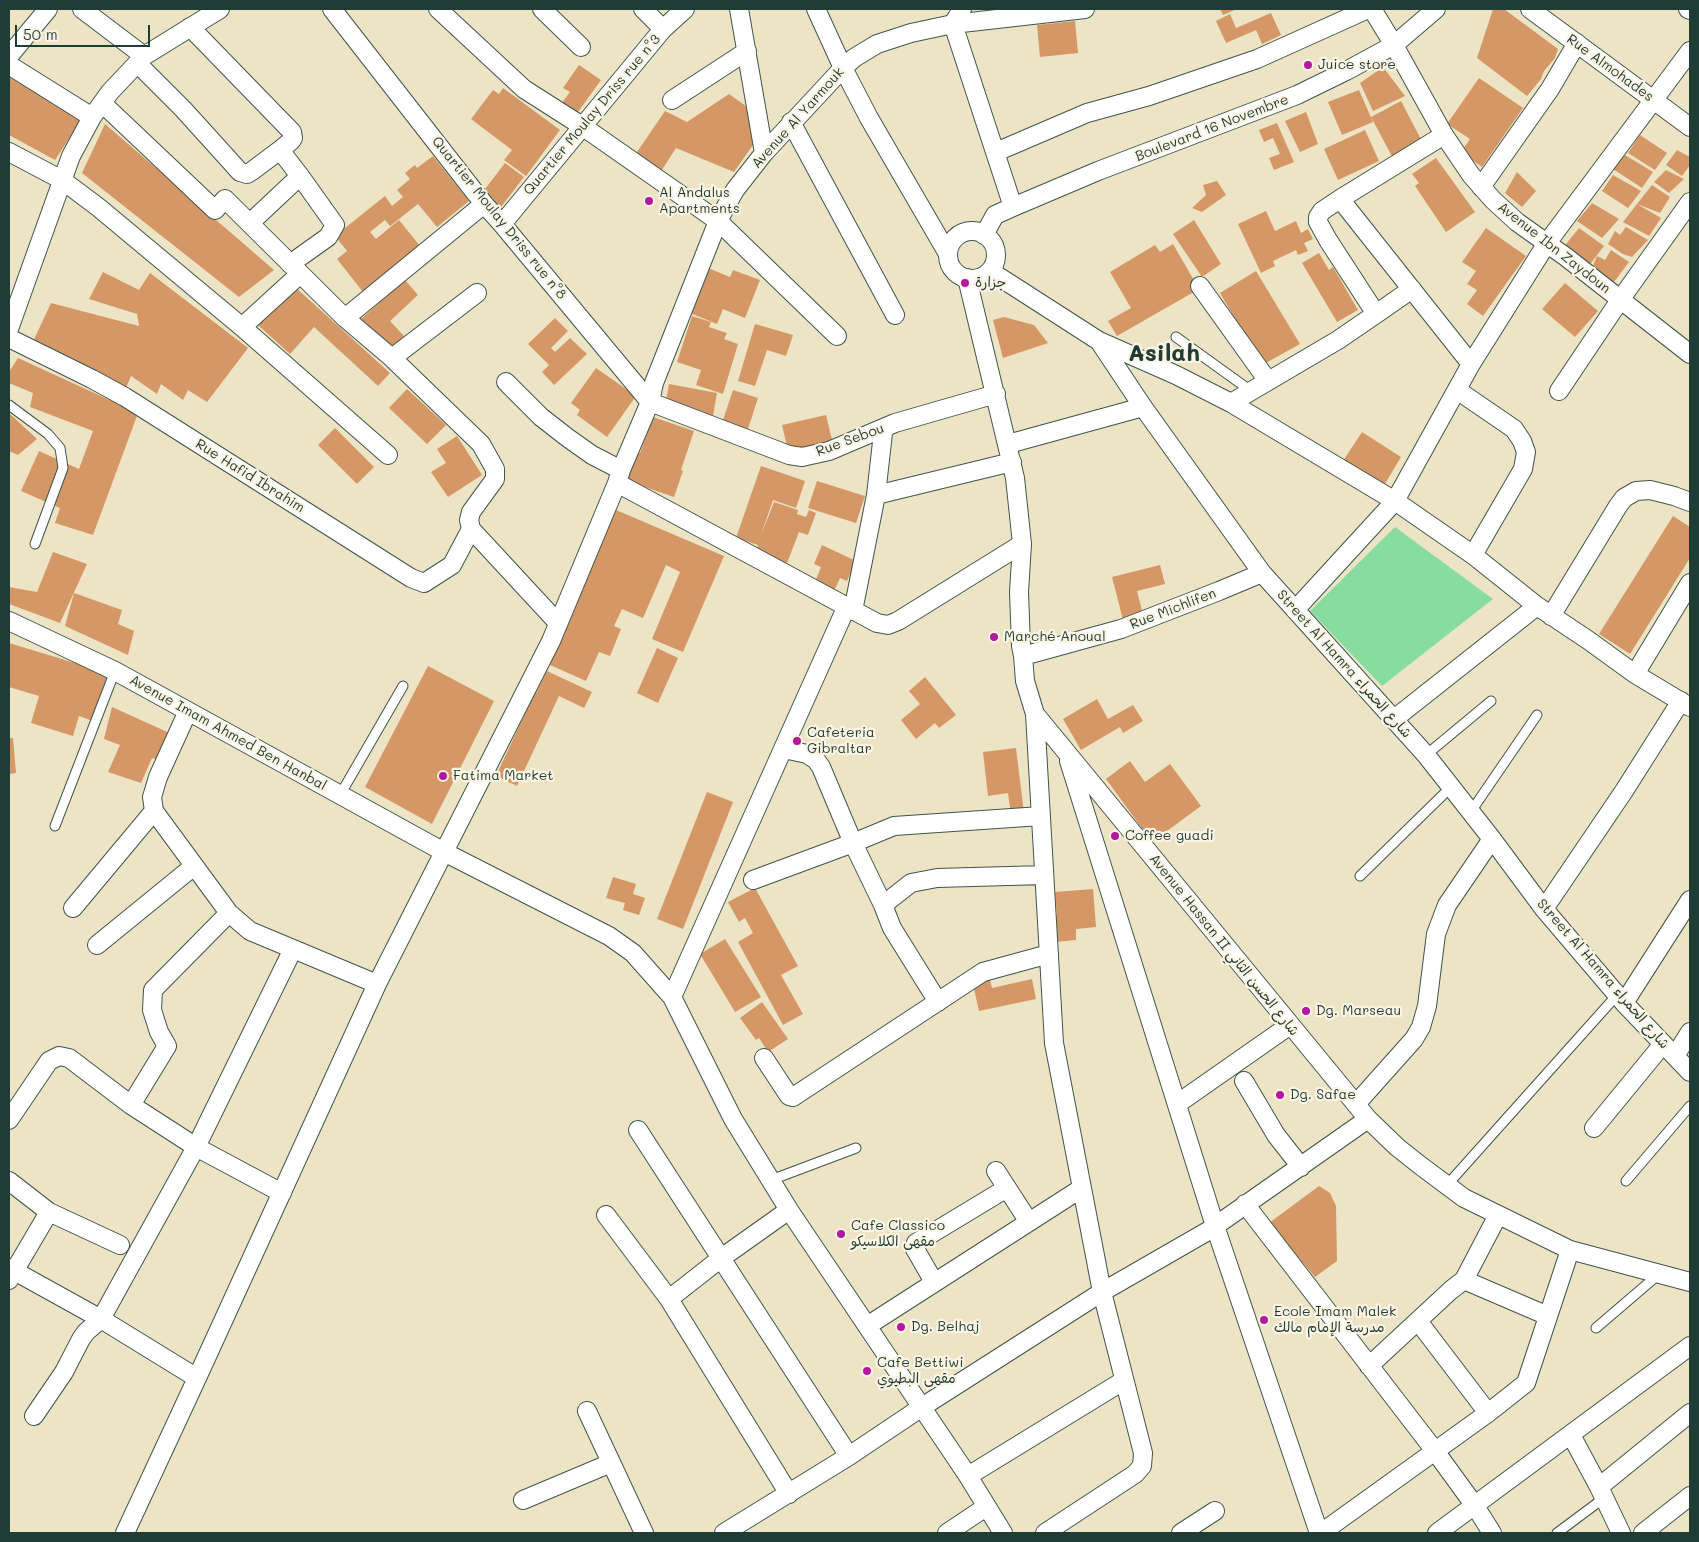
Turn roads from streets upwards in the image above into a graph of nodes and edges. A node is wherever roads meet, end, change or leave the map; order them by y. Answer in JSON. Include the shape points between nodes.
{"nodes":[{"id":1,"x":48,"y":9,"type":"edge"},
{"id":2,"x":82,"y":9,"type":"edge"},
{"id":3,"x":220,"y":9,"type":"edge"},
{"id":4,"x":332,"y":9,"type":"edge"},
{"id":5,"x":438,"y":9,"type":"edge"},
{"id":6,"x":542,"y":9,"type":"edge"},
{"id":7,"x":643,"y":9,"type":"edge"},
{"id":8,"x":685,"y":9,"type":"edge"},
{"id":9,"x":739,"y":9,"type":"edge"},
{"id":10,"x":816,"y":9,"type":"edge"},
{"id":11,"x":1086,"y":9,"type":"edge"},
{"id":12,"x":1368,"y":9,"type":"edge"},
{"id":13,"x":1372,"y":9,"type":"edge"},
{"id":14,"x":1436,"y":9,"type":"edge"},
{"id":15,"x":1530,"y":9,"type":"edge"},
{"id":16,"x":1029,"y":12,"type":"edge"},
{"id":17,"x":958,"y":16,"type":"edge"},
{"id":18,"x":196,"y":18,"type":"edge"},
{"id":19,"x":663,"y":29,"type":"junction"},
{"id":20,"x":1577,"y":43,"type":"junction"},
{"id":21,"x":1394,"y":45,"type":"junction"},
{"id":22,"x":581,"y":47,"type":"dead end"},
{"id":23,"x":748,"y":51,"type":"junction"},
{"id":24,"x":1690,"y":51,"type":"edge"},
{"id":25,"x":9,"y":56,"type":"edge"},
{"id":26,"x":141,"y":60,"type":"junction"},
{"id":27,"x":9,"y":65,"type":"edge"},
{"id":28,"x":843,"y":68,"type":"junction"},
{"id":29,"x":672,"y":100,"type":"dead end"},
{"id":30,"x":1654,"y":100,"type":"junction"},
{"id":31,"x":97,"y":110,"type":"junction"},
{"id":32,"x":791,"y":122,"type":"junction"},
{"id":33,"x":582,"y":126,"type":"junction"},
{"id":34,"x":1690,"y":126,"type":"edge"},
{"id":35,"x":1444,"y":135,"type":"junction"},
{"id":36,"x":280,"y":150,"type":"junction"},
{"id":37,"x":9,"y":152,"type":"edge"},
{"id":38,"x":996,"y":152,"type":"junction"},
{"id":39,"x":764,"y":153,"type":"junction"},
{"id":40,"x":300,"y":176,"type":"junction"},
{"id":41,"x":62,"y":180,"type":"junction"},
{"id":42,"x":1481,"y":187,"type":"junction"},
{"id":43,"x":1340,"y":199,"type":"junction"},
{"id":44,"x":1690,"y":202,"type":"edge"},
{"id":45,"x":484,"y":204,"type":"junction"},
{"id":46,"x":1013,"y":207,"type":"junction"},
{"id":47,"x":718,"y":221,"type":"junction"},
{"id":48,"x":250,"y":223,"type":"junction"},
{"id":49,"x":502,"y":224,"type":"junction"},
{"id":50,"x":984,"y":235,"type":"junction"},
{"id":51,"x":1547,"y":243,"type":"junction"},
{"id":52,"x":948,"y":254,"type":"junction"},
{"id":53,"x":295,"y":269,"type":"junction"},
{"id":54,"x":990,"y":271,"type":"junction"},
{"id":55,"x":967,"y":278,"type":"junction"},
{"id":56,"x":1200,"y":286,"type":"dead end"},
{"id":57,"x":1412,"y":289,"type":"junction"},
{"id":58,"x":477,"y":293,"type":"dead end"},
{"id":59,"x":1620,"y":300,"type":"junction"},
{"id":60,"x":1376,"y":314,"type":"junction"},
{"id":61,"x":895,"y":315,"type":"dead end"},
{"id":62,"x":345,"y":318,"type":"junction"},
{"id":63,"x":242,"y":327,"type":"junction"},
{"id":64,"x":9,"y":329,"type":"edge"},
{"id":65,"x":837,"y":336,"type":"dead end"},
{"id":66,"x":9,"y":338,"type":"edge"},
{"id":67,"x":1099,"y":340,"type":"junction"},
{"id":68,"x":1690,"y":354,"type":"edge"},
{"id":69,"x":392,"y":358,"type":"junction"},
{"id":70,"x":1471,"y":364,"type":"junction"},
{"id":71,"x":1268,"y":381,"type":"junction"},
{"id":72,"x":506,"y":382,"type":"dead end"},
{"id":73,"x":1457,"y":390,"type":"junction"},
{"id":74,"x":1559,"y":391,"type":"dead end"},
{"id":75,"x":996,"y":394,"type":"junction"},
{"id":76,"x":650,"y":402,"type":"junction"},
{"id":77,"x":1231,"y":403,"type":"junction"},
{"id":78,"x":1143,"y":407,"type":"junction"},
{"id":79,"x":886,"y":427,"type":"junction"},
{"id":80,"x":1008,"y":444,"type":"junction"},
{"id":81,"x":388,"y":455,"type":"dead end"},
{"id":82,"x":1012,"y":462,"type":"junction"},
{"id":83,"x":619,"y":477,"type":"junction"},
{"id":84,"x":876,"y":495,"type":"junction"},
{"id":85,"x":1395,"y":501,"type":"junction"},
{"id":86,"x":1690,"y":502,"type":"edge"},
{"id":87,"x":471,"y":529,"type":"junction"},
{"id":88,"x":1022,"y":544,"type":"junction"},
{"id":89,"x":1473,"y":555,"type":"junction"},
{"id":90,"x":1262,"y":573,"type":"junction"},
{"id":91,"x":1690,"y":583,"type":"edge"},
{"id":92,"x":1537,"y":606,"type":"junction"},
{"id":93,"x":849,"y":609,"type":"junction"},
{"id":94,"x":1295,"y":610,"type":"junction"},
{"id":95,"x":1551,"y":616,"type":"junction"},
{"id":96,"x":9,"y":621,"type":"edge"},
{"id":97,"x":558,"y":622,"type":"junction"},
{"id":98,"x":1023,"y":656,"type":"junction"},
{"id":99,"x":1635,"y":674,"type":"junction"},
{"id":100,"x":1685,"y":704,"type":"edge"},
{"id":101,"x":188,"y":711,"type":"junction"},
{"id":102,"x":1035,"y":714,"type":"junction"},
{"id":103,"x":1394,"y":719,"type":"junction"},
{"id":104,"x":784,"y":749,"type":"junction"},
{"id":105,"x":1066,"y":753,"type":"junction"},
{"id":106,"x":154,"y":811,"type":"junction"},
{"id":107,"x":1041,"y":816,"type":"junction"},
{"id":108,"x":1492,"y":839,"type":"junction"},
{"id":109,"x":853,"y":843,"type":"junction"},
{"id":110,"x":444,"y":852,"type":"junction"},
{"id":111,"x":194,"y":866,"type":"junction"},
{"id":112,"x":1044,"y":875,"type":"junction"},
{"id":113,"x":754,"y":880,"type":"dead end"},
{"id":114,"x":1690,"y":900,"type":"edge"},
{"id":115,"x":883,"y":905,"type":"junction"},
{"id":116,"x":72,"y":908,"type":"dead end"},
{"id":117,"x":1544,"y":910,"type":"junction"},
{"id":118,"x":229,"y":913,"type":"junction"},
{"id":119,"x":96,"y":945,"type":"dead end"},
{"id":120,"x":293,"y":949,"type":"junction"},
{"id":121,"x":1049,"y":954,"type":"junction"},
{"id":122,"x":377,"y":984,"type":"junction"},
{"id":123,"x":672,"y":997,"type":"junction"},
{"id":124,"x":1621,"y":999,"type":"junction"},
{"id":125,"x":938,"y":1002,"type":"junction"},
{"id":126,"x":1290,"y":1025,"type":"junction"},
{"id":127,"x":1690,"y":1032,"type":"edge"},
{"id":128,"x":1669,"y":1050,"type":"junction"},
{"id":129,"x":764,"y":1058,"type":"dead end"},
{"id":130,"x":1690,"y":1072,"type":"edge"},
{"id":131,"x":1244,"y":1081,"type":"dead end"},
{"id":132,"x":1177,"y":1104,"type":"junction"},
{"id":133,"x":1356,"y":1104,"type":"junction"},
{"id":134,"x":132,"y":1105,"type":"junction"},
{"id":135,"x":1368,"y":1119,"type":"junction"},
{"id":136,"x":9,"y":1120,"type":"edge"},
{"id":137,"x":1594,"y":1128,"type":"dead end"},
{"id":138,"x":638,"y":1130,"type":"dead end"},
{"id":139,"x":196,"y":1147,"type":"junction"},
{"id":140,"x":1301,"y":1167,"type":"junction"},
{"id":141,"x":996,"y":1171,"type":"dead end"},
{"id":142,"x":9,"y":1181,"type":"edge"},
{"id":143,"x":1007,"y":1188,"type":"junction"},
{"id":144,"x":1082,"y":1188,"type":"junction"},
{"id":145,"x":282,"y":1193,"type":"junction"},
{"id":146,"x":1245,"y":1204,"type":"junction"},
{"id":147,"x":789,"y":1210,"type":"junction"},
{"id":148,"x":49,"y":1212,"type":"junction"},
{"id":149,"x":606,"y":1215,"type":"dead end"},
{"id":150,"x":1498,"y":1215,"type":"junction"},
{"id":151,"x":1029,"y":1222,"type":"junction"},
{"id":152,"x":1215,"y":1226,"type":"junction"},
{"id":153,"x":120,"y":1245,"type":"dead end"},
{"id":154,"x":1570,"y":1250,"type":"junction"},
{"id":155,"x":720,"y":1258,"type":"junction"},
{"id":156,"x":10,"y":1273,"type":"edge"},
{"id":157,"x":1464,"y":1280,"type":"junction"},
{"id":158,"x":934,"y":1282,"type":"junction"},
{"id":159,"x":1690,"y":1282,"type":"edge"},
{"id":160,"x":1102,"y":1292,"type":"junction"},
{"id":161,"x":669,"y":1299,"type":"junction"},
{"id":162,"x":1548,"y":1316,"type":"junction"},
{"id":163,"x":102,"y":1318,"type":"junction"},
{"id":164,"x":1418,"y":1321,"type":"junction"},
{"id":165,"x":867,"y":1326,"type":"junction"},
{"id":166,"x":1690,"y":1346,"type":"edge"},
{"id":167,"x":1369,"y":1366,"type":"junction"},
{"id":168,"x":197,"y":1378,"type":"junction"},
{"id":169,"x":1124,"y":1381,"type":"junction"},
{"id":170,"x":922,"y":1407,"type":"junction"},
{"id":171,"x":586,"y":1411,"type":"dead end"},
{"id":172,"x":1488,"y":1412,"type":"junction"},
{"id":173,"x":1690,"y":1413,"type":"edge"},
{"id":174,"x":34,"y":1416,"type":"dead end"},
{"id":175,"x":1571,"y":1435,"type":"junction"},
{"id":176,"x":1435,"y":1451,"type":"junction"},
{"id":177,"x":849,"y":1456,"type":"junction"},
{"id":178,"x":611,"y":1464,"type":"junction"},
{"id":179,"x":968,"y":1476,"type":"junction"},
{"id":180,"x":1602,"y":1492,"type":"junction"},
{"id":181,"x":789,"y":1494,"type":"junction"},
{"id":182,"x":1690,"y":1496,"type":"edge"},
{"id":183,"x":523,"y":1500,"type":"dead end"},
{"id":184,"x":1475,"y":1506,"type":"junction"},
{"id":185,"x":986,"y":1507,"type":"junction"},
{"id":186,"x":1215,"y":1510,"type":"dead end"},
{"id":187,"x":735,"y":1531,"type":"edge"},
{"id":188,"x":125,"y":1533,"type":"edge"},
{"id":189,"x":644,"y":1533,"type":"edge"},
{"id":190,"x":948,"y":1533,"type":"edge"},
{"id":191,"x":1003,"y":1533,"type":"edge"},
{"id":192,"x":1045,"y":1533,"type":"edge"},
{"id":193,"x":1181,"y":1533,"type":"edge"},
{"id":194,"x":1320,"y":1533,"type":"edge"},
{"id":195,"x":1437,"y":1533,"type":"edge"},
{"id":196,"x":1492,"y":1533,"type":"edge"},
{"id":197,"x":1622,"y":1533,"type":"edge"},
{"id":198,"x":1643,"y":1533,"type":"edge"}],
"edges":[{"from":1,"to":25,"type":"street"},
{"from":2,"to":26,"type":"street"},
{"from":3,"to":18,"type":"street"},
{"from":4,"to":45,"type":"street","name":"Quartier Moulay Driss rue n°8"},
{"from":5,"to":33,"type":"street","via":[[524,89]]},
{"from":6,"to":22,"type":"street"},
{"from":7,"to":19,"type":"street"},
{"from":8,"to":19,"type":"street","name":"Quartier Moulay Driss rue n°3"},
{"from":9,"to":23,"type":"street"},
{"from":10,"to":28,"type":"street"},
{"from":11,"to":16,"type":"street","name":"Avenue Al Yarmouk"},
{"from":12,"to":38,"type":"street","via":[[1257,59],[1178,87],[1087,113]]},
{"from":13,"to":21,"type":"street","name":"Avenue Ibn Zaydoun"},
{"from":14,"to":21,"type":"street","name":"Boulevard 16 Novembre"},
{"from":15,"to":20,"type":"street","name":"Rue Almohades"},
{"from":16,"to":17,"type":"street","name":"Avenue Al Yarmouk"},
{"from":17,"to":28,"type":"street","name":"Avenue Al Yarmouk","via":[[877,44]]},
{"from":17,"to":38,"type":"street"},
{"from":18,"to":26,"type":"street"},
{"from":18,"to":36,"type":"street","via":[[292,132],[291,140]]},
{"from":19,"to":33,"type":"street","name":"Quartier Moulay Driss rue n°3"},
{"from":20,"to":30,"type":"street","name":"Rue Almohades"},
{"from":20,"to":42,"type":"street","via":[[1550,89]]},
{"from":21,"to":35,"type":"street","name":"Avenue Ibn Zaydoun"},
{"from":21,"to":46,"type":"street","name":"Boulevard 16 Novembre","via":[[1297,94]]},
{"from":23,"to":29,"type":"street"},
{"from":23,"to":39,"type":"street"},
{"from":24,"to":30,"type":"street"},
{"from":26,"to":31,"type":"street"},
{"from":26,"to":36,"type":"street","via":[[240,172],[247,174]]},
{"from":27,"to":31,"type":"street"},
{"from":28,"to":32,"type":"street","name":"Avenue Al Yarmouk"},
{"from":28,"to":52,"type":"street"},
{"from":30,"to":34,"type":"street","name":"Rue Almohades"},
{"from":30,"to":51,"type":"street"},
{"from":31,"to":41,"type":"street","via":[[71,156]]},
{"from":31,"to":48,"type":"street","via":[[214,210],[225,199]]},
{"from":32,"to":39,"type":"street","name":"Avenue Al Yarmouk"},
{"from":32,"to":61,"type":"street"},
{"from":33,"to":47,"type":"street"},
{"from":33,"to":49,"type":"street","name":"Quartier Moulay Driss rue n°3"},
{"from":35,"to":42,"type":"street","name":"Avenue Ibn Zaydoun"},
{"from":35,"to":43,"type":"street"},
{"from":36,"to":40,"type":"street"},
{"from":37,"to":41,"type":"street"},
{"from":38,"to":46,"type":"street"},
{"from":39,"to":47,"type":"street","name":"Avenue Al Yarmouk","via":[[735,190]]},
{"from":40,"to":48,"type":"street"},
{"from":40,"to":53,"type":"street","via":[[335,225],[328,237]]},
{"from":41,"to":63,"type":"street"},
{"from":41,"to":64,"type":"street"},
{"from":42,"to":51,"type":"street","name":"Avenue Ibn Zaydoun","via":[[1517,222]]},
{"from":43,"to":57,"type":"street"},
{"from":43,"to":60,"type":"street","via":[[1322,211],[1318,222]]},
{"from":44,"to":59,"type":"street"},
{"from":45,"to":49,"type":"street","name":"Quartier Moulay Driss rue n°8"},
{"from":45,"to":62,"type":"street"},
{"from":46,"to":50,"type":"street","name":"Boulevard 16 Novembre","via":[[995,216]]},
{"from":47,"to":65,"type":"street"},
{"from":47,"to":76,"type":"street","name":"Avenue Al Yarmouk","via":[[654,383]]},
{"from":48,"to":53,"type":"street"},
{"from":49,"to":76,"type":"street","name":"Quartier Moulay Driss rue n°8"},
{"from":50,"to":52,"type":"street","via":[[968,231],[960,234],[954,239]]},
{"from":50,"to":54,"type":"street","via":[[990,240],[996,256]]},
{"from":51,"to":59,"type":"street","name":"Avenue Ibn Zaydoun"},
{"from":51,"to":70,"type":"street"},
{"from":52,"to":55,"type":"street","via":[[953,270]]},
{"from":53,"to":62,"type":"street"},
{"from":53,"to":63,"type":"street"},
{"from":54,"to":55,"type":"street","via":[[983,276]]},
{"from":54,"to":67,"type":"street","name":"Street Al Hamra شارع الحمراء"},
{"from":55,"to":75,"type":"street","name":"Avenue Hassan II شارع الحسن الثاني"},
{"from":56,"to":71,"type":"street"},
{"from":57,"to":60,"type":"street"},
{"from":57,"to":70,"type":"street"},
{"from":58,"to":69,"type":"street"},
{"from":59,"to":68,"type":"street","name":"Avenue Ibn Zaydoun"},
{"from":59,"to":74,"type":"street"},
{"from":60,"to":71,"type":"street"},
{"from":62,"to":69,"type":"street"},
{"from":63,"to":81,"type":"street"},
{"from":66,"to":87,"type":"street","name":"Rue Hafid Ibrahim","via":[[124,397],[424,583],[452,565]]},
{"from":67,"to":77,"type":"street"},
{"from":67,"to":78,"type":"street","name":"Street Al Hamra شارع الحمراء"},
{"from":69,"to":87,"type":"street","via":[[481,444],[495,469],[495,479],[471,512]]},
{"from":70,"to":73,"type":"street"},
{"from":71,"to":77,"type":"street"},
{"from":72,"to":83,"type":"street","via":[[542,417]]},
{"from":73,"to":85,"type":"street"},
{"from":73,"to":89,"type":"street","via":[[1514,429],[1526,452],[1522,469]]},
{"from":75,"to":79,"type":"street","name":"Rue Sebou"},
{"from":75,"to":80,"type":"street","name":"Avenue Hassan II شارع الحسن الثاني"},
{"from":76,"to":79,"type":"street","name":"Rue Sebou","via":[[796,456],[829,451]]},
{"from":76,"to":83,"type":"street","name":"Avenue Al Yarmouk"},
{"from":77,"to":85,"type":"street"},
{"from":78,"to":80,"type":"street"},
{"from":78,"to":90,"type":"street","name":"Street Al Hamra شارع الحمراء"},
{"from":79,"to":84,"type":"street"},
{"from":80,"to":82,"type":"street","name":"Avenue Hassan II شارع الحسن الثاني"},
{"from":82,"to":84,"type":"street"},
{"from":82,"to":88,"type":"street","name":"Avenue Hassan II شارع الحسن الثاني"},
{"from":83,"to":93,"type":"street"},
{"from":83,"to":97,"type":"street","name":"Avenue Al Yarmouk"},
{"from":84,"to":93,"type":"street"},
{"from":85,"to":89,"type":"street"},
{"from":85,"to":94,"type":"street"},
{"from":86,"to":95,"type":"street","via":[[1650,490],[1636,491],[1624,498]]},
{"from":87,"to":97,"type":"street"},
{"from":88,"to":93,"type":"street","via":[[888,625],[877,624]]},
{"from":88,"to":98,"type":"street","name":"Avenue Hassan II شارع الحسن الثاني","via":[[1019,592]]},
{"from":89,"to":92,"type":"street"},
{"from":90,"to":94,"type":"street","name":"Street Al Hamra شارع الحمراء"},
{"from":90,"to":98,"type":"street","name":"Rue Michlifen","via":[[1121,629]]},
{"from":91,"to":99,"type":"street"},
{"from":92,"to":95,"type":"street"},
{"from":92,"to":103,"type":"street"},
{"from":93,"to":104,"type":"street"},
{"from":94,"to":103,"type":"street","name":"Street Al Hamra شارع الحمراء"},
{"from":95,"to":99,"type":"street"},
{"from":96,"to":101,"type":"street","name":"Avenue Imam Ahmed Ben Hanbal"},
{"from":97,"to":110,"type":"street","name":"Avenue Al Yarmouk"},
{"from":98,"to":102,"type":"street","name":"Avenue Hassan II شارع الحسن الثاني","via":[[1025,681]]},
{"from":99,"to":100,"type":"street"},
{"from":100,"to":117,"type":"street"},
{"from":101,"to":106,"type":"street","via":[[158,778],[152,797]]},
{"from":101,"to":110,"type":"street","name":"Avenue Imam Ahmed Ben Hanbal"},
{"from":102,"to":105,"type":"street","name":"Avenue Hassan II شارع الحسن الثاني"},
{"from":102,"to":107,"type":"street"},
{"from":103,"to":108,"type":"street","name":"Street Al Hamra شارع الحمراء","via":[[1426,754]]},
{"from":104,"to":109,"type":"street","via":[[807,754],[816,760]]},
{"from":104,"to":123,"type":"street"},
{"from":105,"to":126,"type":"street","name":"Avenue Hassan II شارع الحسن الثاني"},
{"from":105,"to":132,"type":"street"},
{"from":106,"to":111,"type":"street"},
{"from":106,"to":116,"type":"street"},
{"from":107,"to":109,"type":"street","via":[[894,826]]},
{"from":107,"to":112,"type":"street"},
{"from":108,"to":117,"type":"street","name":"Street Al Hamra شارع الحمراء"},
{"from":108,"to":133,"type":"street","via":[[1447,905],[1436,934],[1427,1006],[1414,1040]]},
{"from":109,"to":113,"type":"street"},
{"from":109,"to":115,"type":"street"},
{"from":110,"to":122,"type":"street","name":"Avenue Al Yarmouk"},
{"from":110,"to":123,"type":"street","name":"Avenue Imam Ahmed Ben Hanbal","via":[[609,936],[633,954]]},
{"from":111,"to":118,"type":"street"},
{"from":111,"to":119,"type":"street"},
{"from":112,"to":115,"type":"street","via":[[937,878],[911,883]]},
{"from":112,"to":121,"type":"street"},
{"from":114,"to":124,"type":"street"},
{"from":115,"to":125,"type":"street","via":[[892,928]]},
{"from":117,"to":124,"type":"street","name":"Street Al Hamra شارع الحمراء"},
{"from":118,"to":120,"type":"street","via":[[250,932]]},
{"from":118,"to":134,"type":"street","via":[[154,990],[152,1010],[167,1046]]},
{"from":120,"to":122,"type":"street"},
{"from":120,"to":139,"type":"street"},
{"from":121,"to":125,"type":"street","via":[[983,972]]},
{"from":121,"to":144,"type":"street","via":[[1054,1043]]},
{"from":122,"to":145,"type":"street","name":"Avenue Al Yarmouk"},
{"from":123,"to":147,"type":"street","name":"Avenue Imam Ahmed Ben Hanbal","via":[[734,1118]]},
{"from":124,"to":128,"type":"street","name":"Street Al Hamra شارع الحمراء"},
{"from":125,"to":129,"type":"street","via":[[793,1097],[789,1096]]},
{"from":126,"to":132,"type":"street"},
{"from":126,"to":133,"type":"street","name":"Avenue Hassan II شارع الحسن الثاني"},
{"from":127,"to":128,"type":"street"},
{"from":128,"to":130,"type":"street","name":"Street Al Hamra شارع الحمراء"},
{"from":128,"to":137,"type":"street"},
{"from":131,"to":140,"type":"street","via":[[1276,1135]]},
{"from":132,"to":152,"type":"street"},
{"from":133,"to":135,"type":"street","name":"Avenue Hassan II شارع الحسن الثاني"},
{"from":134,"to":136,"type":"street","via":[[69,1058],[59,1056],[49,1061]]},
{"from":134,"to":139,"type":"street"},
{"from":135,"to":140,"type":"street"},
{"from":135,"to":150,"type":"street","name":"Avenue Hassan II شارع الحسن الثاني","via":[[1415,1162],[1464,1198]]},
{"from":138,"to":155,"type":"street"},
{"from":139,"to":145,"type":"street"},
{"from":139,"to":163,"type":"street"},
{"from":140,"to":146,"type":"street"},
{"from":141,"to":143,"type":"street"},
{"from":142,"to":148,"type":"street"},
{"from":143,"to":151,"type":"street"},
{"from":143,"to":158,"type":"street","via":[[916,1243],[915,1250]]},
{"from":144,"to":151,"type":"street"},
{"from":144,"to":160,"type":"street"},
{"from":145,"to":168,"type":"street","name":"Avenue Al Yarmouk"},
{"from":146,"to":152,"type":"street"},
{"from":146,"to":167,"type":"street"},
{"from":147,"to":155,"type":"street"},
{"from":147,"to":165,"type":"street","name":"Avenue Imam Ahmed Ben Hanbal"},
{"from":148,"to":153,"type":"street"},
{"from":148,"to":156,"type":"street"},
{"from":149,"to":161,"type":"street"},
{"from":150,"to":154,"type":"street","name":"Avenue Hassan II شارع الحسن الثاني"},
{"from":150,"to":157,"type":"street"},
{"from":151,"to":158,"type":"street"},
{"from":152,"to":160,"type":"street"},
{"from":152,"to":194,"type":"street"},
{"from":154,"to":159,"type":"street","name":"Avenue Hassan II شارع الحسن الثاني"},
{"from":154,"to":162,"type":"street"},
{"from":155,"to":161,"type":"street"},
{"from":155,"to":177,"type":"street"},
{"from":156,"to":163,"type":"street"},
{"from":157,"to":162,"type":"street"},
{"from":157,"to":164,"type":"street"},
{"from":158,"to":165,"type":"street"},
{"from":160,"to":169,"type":"street"},
{"from":160,"to":170,"type":"street"},
{"from":161,"to":181,"type":"street"},
{"from":162,"to":172,"type":"street","via":[[1526,1383]]},
{"from":163,"to":168,"type":"street"},
{"from":163,"to":174,"type":"street","via":[[86,1332]]},
{"from":164,"to":167,"type":"street"},
{"from":164,"to":172,"type":"street"},
{"from":165,"to":170,"type":"street","name":"Avenue Imam Ahmed Ben Hanbal"},
{"from":166,"to":175,"type":"street"},
{"from":167,"to":176,"type":"street"},
{"from":168,"to":188,"type":"street","name":"Avenue Al Yarmouk"},
{"from":169,"to":179,"type":"street"},
{"from":169,"to":192,"type":"street","via":[[1143,1453],[1142,1466],[1135,1474]]},
{"from":170,"to":177,"type":"street"},
{"from":170,"to":179,"type":"street","name":"Avenue Imam Ahmed Ben Hanbal"},
{"from":171,"to":178,"type":"street"},
{"from":172,"to":176,"type":"street"},
{"from":173,"to":180,"type":"street"},
{"from":175,"to":180,"type":"street"},
{"from":175,"to":184,"type":"street"},
{"from":176,"to":184,"type":"street"},
{"from":176,"to":194,"type":"street"},
{"from":177,"to":181,"type":"street"},
{"from":178,"to":183,"type":"street"},
{"from":178,"to":189,"type":"street"},
{"from":179,"to":185,"type":"street","name":"Avenue Imam Ahmed Ben Hanbal"},
{"from":180,"to":197,"type":"street"},
{"from":181,"to":187,"type":"street"},
{"from":182,"to":198,"type":"street"},
{"from":184,"to":195,"type":"street"},
{"from":184,"to":196,"type":"street"},
{"from":185,"to":190,"type":"street"},
{"from":185,"to":191,"type":"street","name":"Avenue Imam Ahmed Ben Hanbal"},
{"from":186,"to":193,"type":"street"}]}
